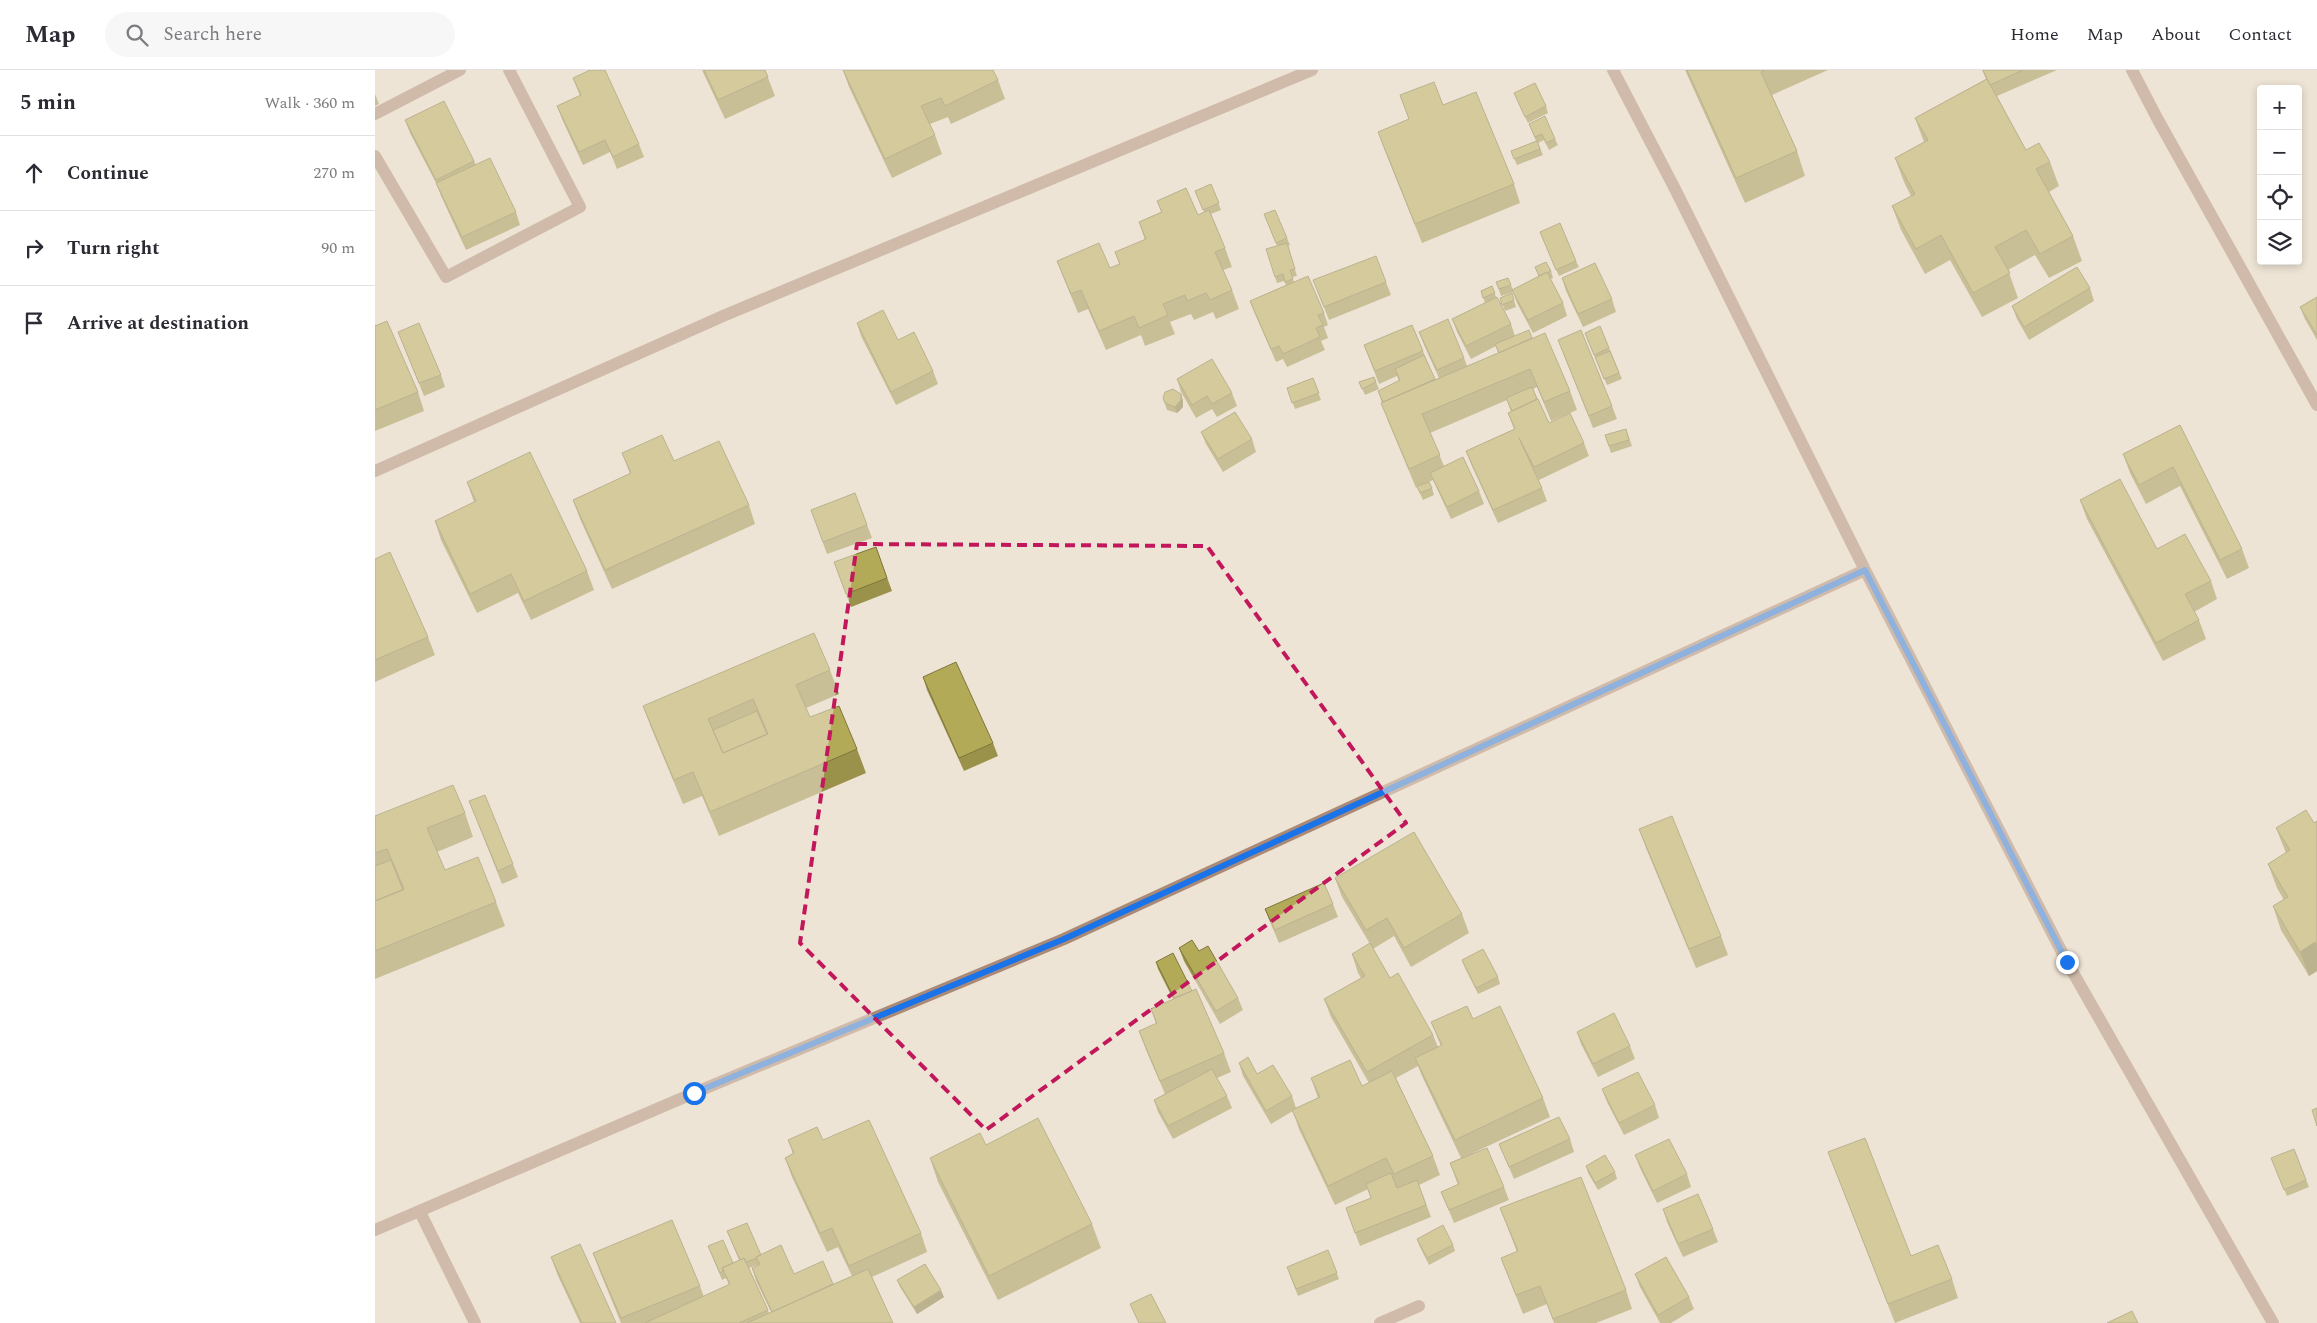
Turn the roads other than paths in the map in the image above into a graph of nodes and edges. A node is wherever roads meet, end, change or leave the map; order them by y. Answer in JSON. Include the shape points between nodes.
{"nodes":[{"id":1,"x":460,"y":70,"type":"edge"},
{"id":2,"x":509,"y":70,"type":"edge"},
{"id":3,"x":1311,"y":70,"type":"edge"},
{"id":4,"x":1613,"y":70,"type":"edge"},
{"id":5,"x":2132,"y":70,"type":"edge"},
{"id":6,"x":375,"y":114,"type":"edge"},
{"id":7,"x":375,"y":156,"type":"edge"},
{"id":8,"x":2317,"y":405,"type":"edge"},
{"id":9,"x":375,"y":471,"type":"edge"},
{"id":10,"x":1865,"y":570,"type":"junction"},
{"id":11,"x":420,"y":1212,"type":"junction"},
{"id":12,"x":375,"y":1230,"type":"edge"},
{"id":13,"x":1419,"y":1306,"type":"dead end"},
{"id":14,"x":475,"y":1323,"type":"edge"},
{"id":15,"x":1380,"y":1323,"type":"edge"},
{"id":16,"x":2273,"y":1323,"type":"edge"}],
"edges":[{"from":1,"to":6,"type":"street"},
{"from":2,"to":7,"type":"street","via":[[580,207],[446,277]]},
{"from":3,"to":9,"type":"street","via":[[723,316]]},
{"from":4,"to":10,"type":"street"},
{"from":5,"to":8,"type":"street"},
{"from":10,"to":11,"type":"street","via":[[1064,939]]},
{"from":10,"to":16,"type":"street","via":[[2067,962]]},
{"from":11,"to":12,"type":"street"},
{"from":11,"to":14,"type":"street"},
{"from":13,"to":15,"type":"street"}]}
